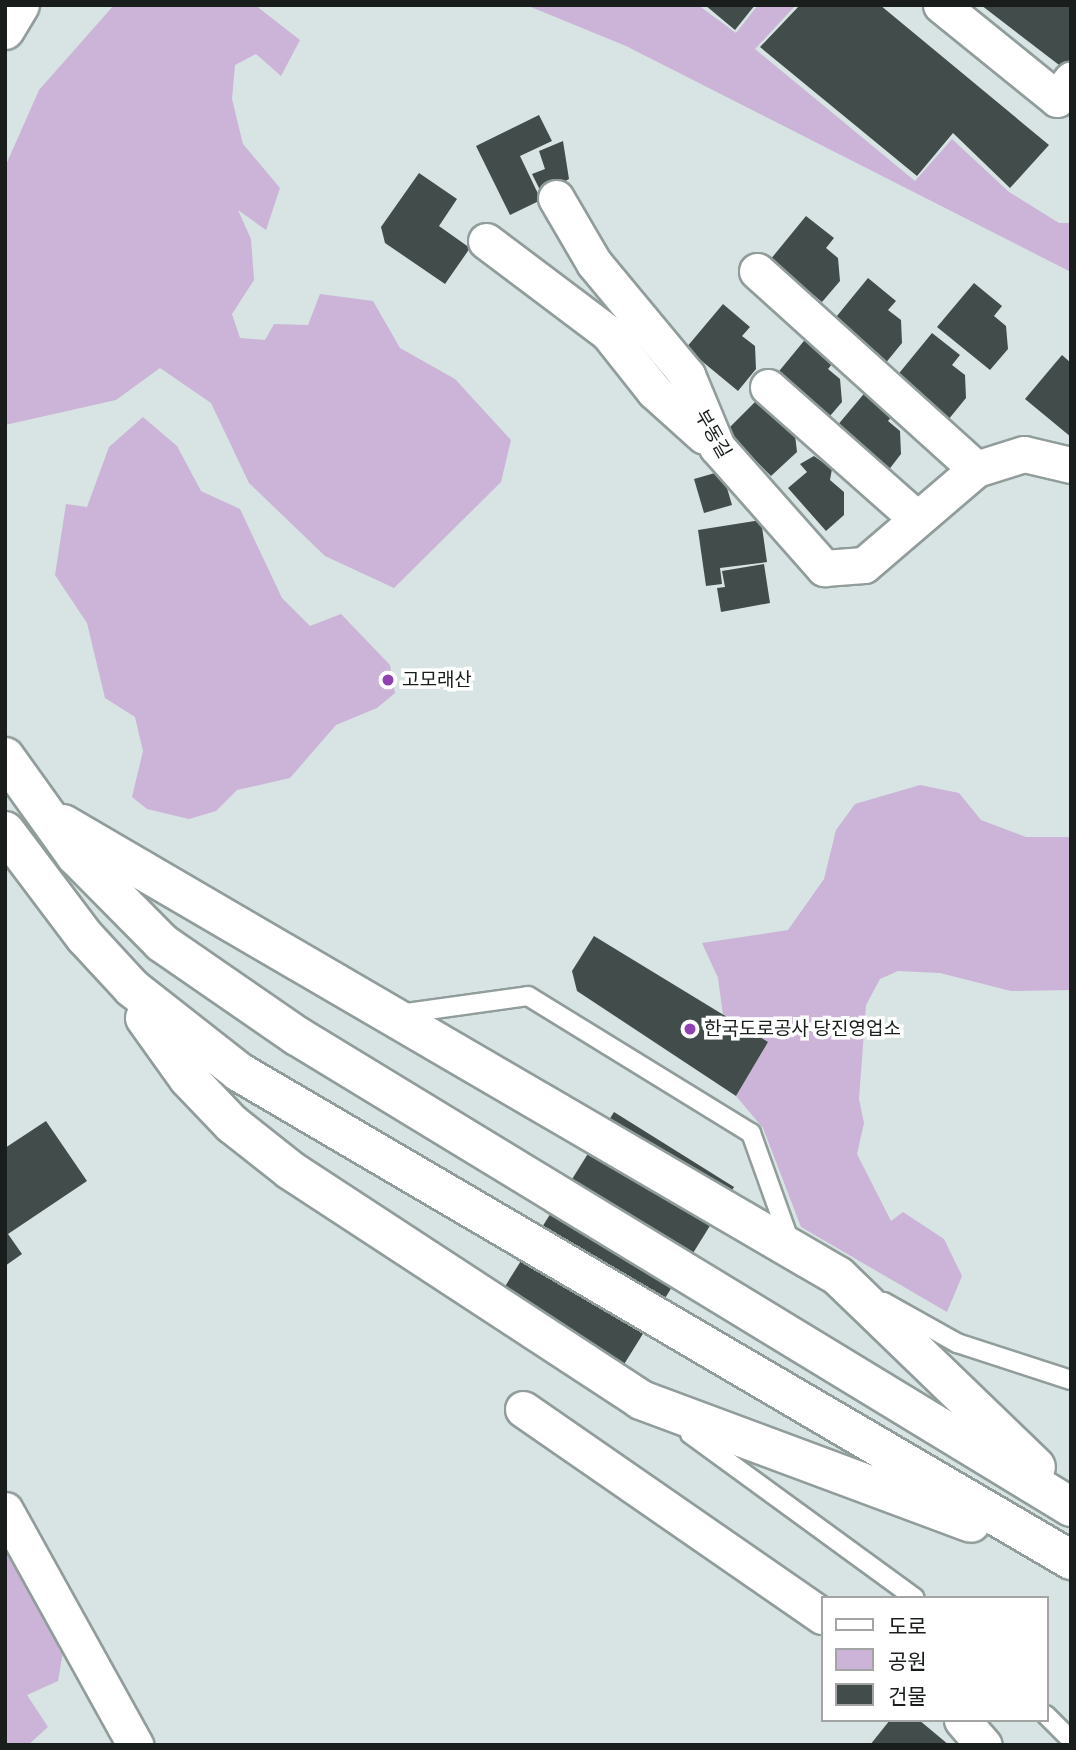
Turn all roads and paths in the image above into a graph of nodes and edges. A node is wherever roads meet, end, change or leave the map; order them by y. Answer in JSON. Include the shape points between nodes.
{"nodes":[{"id":1,"x":20,"y":5,"type":"edge"},
{"id":2,"x":941,"y":5,"type":"edge"},
{"id":3,"x":5,"y":30,"type":"edge"},
{"id":4,"x":1071,"y":80,"type":"edge"},
{"id":5,"x":556,"y":198,"type":"dead end"},
{"id":6,"x":486,"y":241,"type":"dead end"},
{"id":7,"x":757,"y":271,"type":"dead end"},
{"id":8,"x":768,"y":387,"type":"dead end"},
{"id":9,"x":717,"y":447,"type":"junction"},
{"id":10,"x":1071,"y":465,"type":"edge"},
{"id":11,"x":976,"y":469,"type":"junction"},
{"id":12,"x":917,"y":519,"type":"junction"},
{"id":13,"x":5,"y":757,"type":"edge"},
{"id":14,"x":33,"y":802,"type":"junction"},
{"id":15,"x":5,"y":831,"type":"edge"},
{"id":16,"x":85,"y":937,"type":"junction"},
{"id":17,"x":393,"y":1015,"type":"junction"},
{"id":18,"x":793,"y":1252,"type":"junction"},
{"id":19,"x":838,"y":1276,"type":"junction"},
{"id":20,"x":1071,"y":1380,"type":"edge"},
{"id":21,"x":641,"y":1400,"type":"junction"},
{"id":22,"x":523,"y":1409,"type":"dead end"},
{"id":23,"x":1071,"y":1500,"type":"edge"},
{"id":24,"x":1071,"y":1507,"type":"edge"},
{"id":25,"x":5,"y":1510,"type":"edge"},
{"id":26,"x":1069,"y":1560,"type":"edge"},
{"id":27,"x":912,"y":1596,"type":"edge"},
{"id":28,"x":820,"y":1615,"type":"edge"},
{"id":29,"x":1048,"y":1717,"type":"edge"},
{"id":30,"x":964,"y":1722,"type":"edge"},
{"id":31,"x":1071,"y":1740,"type":"edge"},
{"id":32,"x":135,"y":1745,"type":"edge"},
{"id":33,"x":984,"y":1745,"type":"edge"}],
"edges":[{"from":1,"to":3,"type":"highway"},
{"from":2,"to":4,"type":"street","via":[[1057,99]]},
{"from":5,"to":9,"type":"street","name":"부동길","via":[[594,263],[687,375]]},
{"from":6,"to":9,"type":"street","via":[[608,333],[654,391]]},
{"from":7,"to":11,"type":"street"},
{"from":8,"to":12,"type":"street"},
{"from":9,"to":12,"type":"street","name":"부동길","via":[[824,568],[864,565]]},
{"from":10,"to":11,"type":"street","name":"부동길","via":[[1024,454]]},
{"from":11,"to":12,"type":"street","name":"부동길"},
{"from":13,"to":14,"type":"highway"},
{"from":14,"to":17,"type":"highway","via":[[99,846]]},
{"from":14,"to":24,"type":"highway","via":[[85,866],[162,943],[297,1036]]},
{"from":15,"to":16,"type":"highway"},
{"from":16,"to":21,"type":"highway","via":[[188,1077],[232,1124],[290,1170]]},
{"from":16,"to":26,"type":"highway","via":[[156,1010],[239,1072]]},
{"from":17,"to":18,"type":"highway"},
{"from":17,"to":18,"type":"lane","via":[[528,996],[751,1133]]},
{"from":18,"to":19,"type":"highway"},
{"from":19,"to":20,"type":"lane","via":[[957,1343]]},
{"from":19,"to":23,"type":"highway"},
{"from":21,"to":26,"type":"highway"},
{"from":21,"to":27,"type":"lane","via":[[776,1491]]},
{"from":22,"to":28,"type":"street"},
{"from":25,"to":32,"type":"street"},
{"from":29,"to":31,"type":"lane"},
{"from":30,"to":33,"type":"street"}]}
